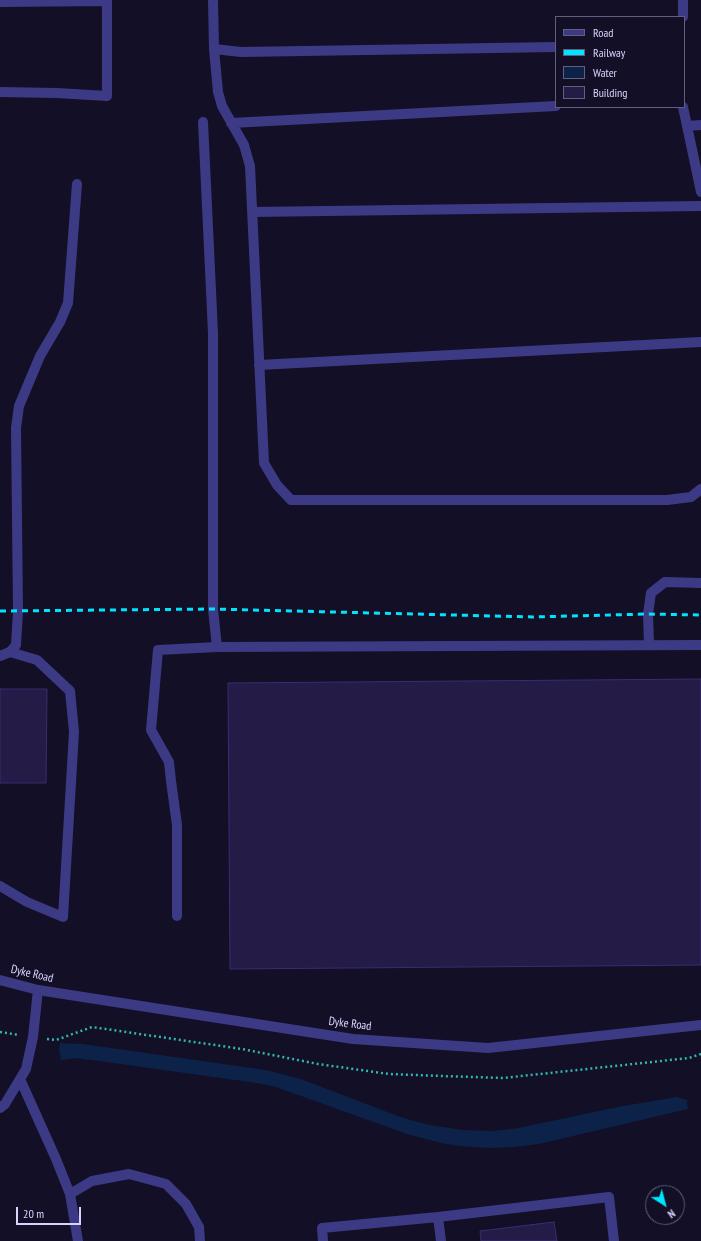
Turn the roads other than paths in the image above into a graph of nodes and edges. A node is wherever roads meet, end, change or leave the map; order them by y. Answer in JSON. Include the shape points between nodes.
{"nodes":[{"id":1,"x":213,"y":0,"type":"edge"},
{"id":2,"x":683,"y":0,"type":"edge"},
{"id":3,"x":107,"y":1,"type":"edge"},
{"id":4,"x":0,"y":2,"type":"edge"},
{"id":5,"x":683,"y":16,"type":"edge"},
{"id":6,"x":555,"y":47,"type":"edge"},
{"id":7,"x":214,"y":49,"type":"junction"},
{"id":8,"x":0,"y":92,"type":"edge"},
{"id":9,"x":555,"y":106,"type":"edge"},
{"id":10,"x":683,"y":108,"type":"edge"},
{"id":11,"x":203,"y":122,"type":"dead end"},
{"id":12,"x":231,"y":123,"type":"junction"},
{"id":13,"x":701,"y":125,"type":"edge"},
{"id":14,"x":687,"y":126,"type":"junction"},
{"id":15,"x":77,"y":184,"type":"dead end"},
{"id":16,"x":701,"y":192,"type":"edge"},
{"id":17,"x":701,"y":206,"type":"edge"},
{"id":18,"x":252,"y":212,"type":"junction"},
{"id":19,"x":701,"y":342,"type":"edge"},
{"id":20,"x":259,"y":365,"type":"junction"},
{"id":21,"x":701,"y":489,"type":"edge"},
{"id":22,"x":701,"y":583,"type":"edge"},
{"id":23,"x":649,"y":645,"type":"junction"},
{"id":24,"x":701,"y":645,"type":"edge"},
{"id":25,"x":217,"y":647,"type":"junction"},
{"id":26,"x":10,"y":652,"type":"junction"},
{"id":27,"x":0,"y":656,"type":"edge"},
{"id":28,"x":0,"y":886,"type":"edge"},
{"id":29,"x":177,"y":916,"type":"dead end"},
{"id":30,"x":0,"y":980,"type":"edge"},
{"id":31,"x":38,"y":990,"type":"junction"},
{"id":32,"x":701,"y":1025,"type":"edge"},
{"id":33,"x":20,"y":1079,"type":"junction"},
{"id":34,"x":0,"y":1108,"type":"edge"},
{"id":35,"x":70,"y":1194,"type":"junction"},
{"id":36,"x":438,"y":1217,"type":"junction"},
{"id":37,"x":78,"y":1241,"type":"edge"},
{"id":38,"x":200,"y":1241,"type":"edge"},
{"id":39,"x":323,"y":1241,"type":"edge"},
{"id":40,"x":441,"y":1241,"type":"edge"},
{"id":41,"x":614,"y":1241,"type":"edge"}],
"edges":[{"from":1,"to":7,"type":"street"},
{"from":2,"to":5,"type":"street"},
{"from":3,"to":4,"type":"street"},
{"from":3,"to":8,"type":"street","via":[[108,96]]},
{"from":6,"to":7,"type":"street","via":[[241,52]]},
{"from":7,"to":12,"type":"street","via":[[218,92]]},
{"from":9,"to":12,"type":"street"},
{"from":10,"to":14,"type":"street"},
{"from":11,"to":25,"type":"street","via":[[213,333],[213,609]]},
{"from":12,"to":18,"type":"street","via":[[244,145],[250,166]]},
{"from":13,"to":14,"type":"street"},
{"from":14,"to":16,"type":"street"},
{"from":15,"to":26,"type":"street","via":[[68,303],[40,356],[19,406],[16,428],[18,611],[16,645]]},
{"from":17,"to":18,"type":"street"},
{"from":18,"to":20,"type":"street"},
{"from":19,"to":20,"type":"street"},
{"from":20,"to":21,"type":"street","via":[[264,463],[277,485],[292,500],[667,500],[691,497]]},
{"from":22,"to":23,"type":"street","via":[[665,582],[651,593],[648,614]]},
{"from":23,"to":24,"type":"street"},
{"from":23,"to":25,"type":"street"},
{"from":25,"to":29,"type":"street","via":[[158,650],[151,730],[169,762],[177,825]]},
{"from":26,"to":27,"type":"street"},
{"from":26,"to":28,"type":"street","via":[[37,660],[70,691],[74,732],[63,917],[27,902]]},
{"from":30,"to":31,"type":"street","name":"Dyke Road"},
{"from":31,"to":32,"type":"street","name":"Dyke Road","via":[[353,1039],[488,1048]]},
{"from":31,"to":33,"type":"street","via":[[33,1037],[26,1069]]},
{"from":33,"to":34,"type":"street"},
{"from":33,"to":35,"type":"street"},
{"from":35,"to":37,"type":"street"},
{"from":35,"to":38,"type":"street","via":[[92,1182],[129,1174],[166,1184],[186,1204],[199,1227]]},
{"from":36,"to":39,"type":"street","via":[[322,1228]]},
{"from":36,"to":40,"type":"street"},
{"from":36,"to":41,"type":"street","via":[[609,1197]]}]}
